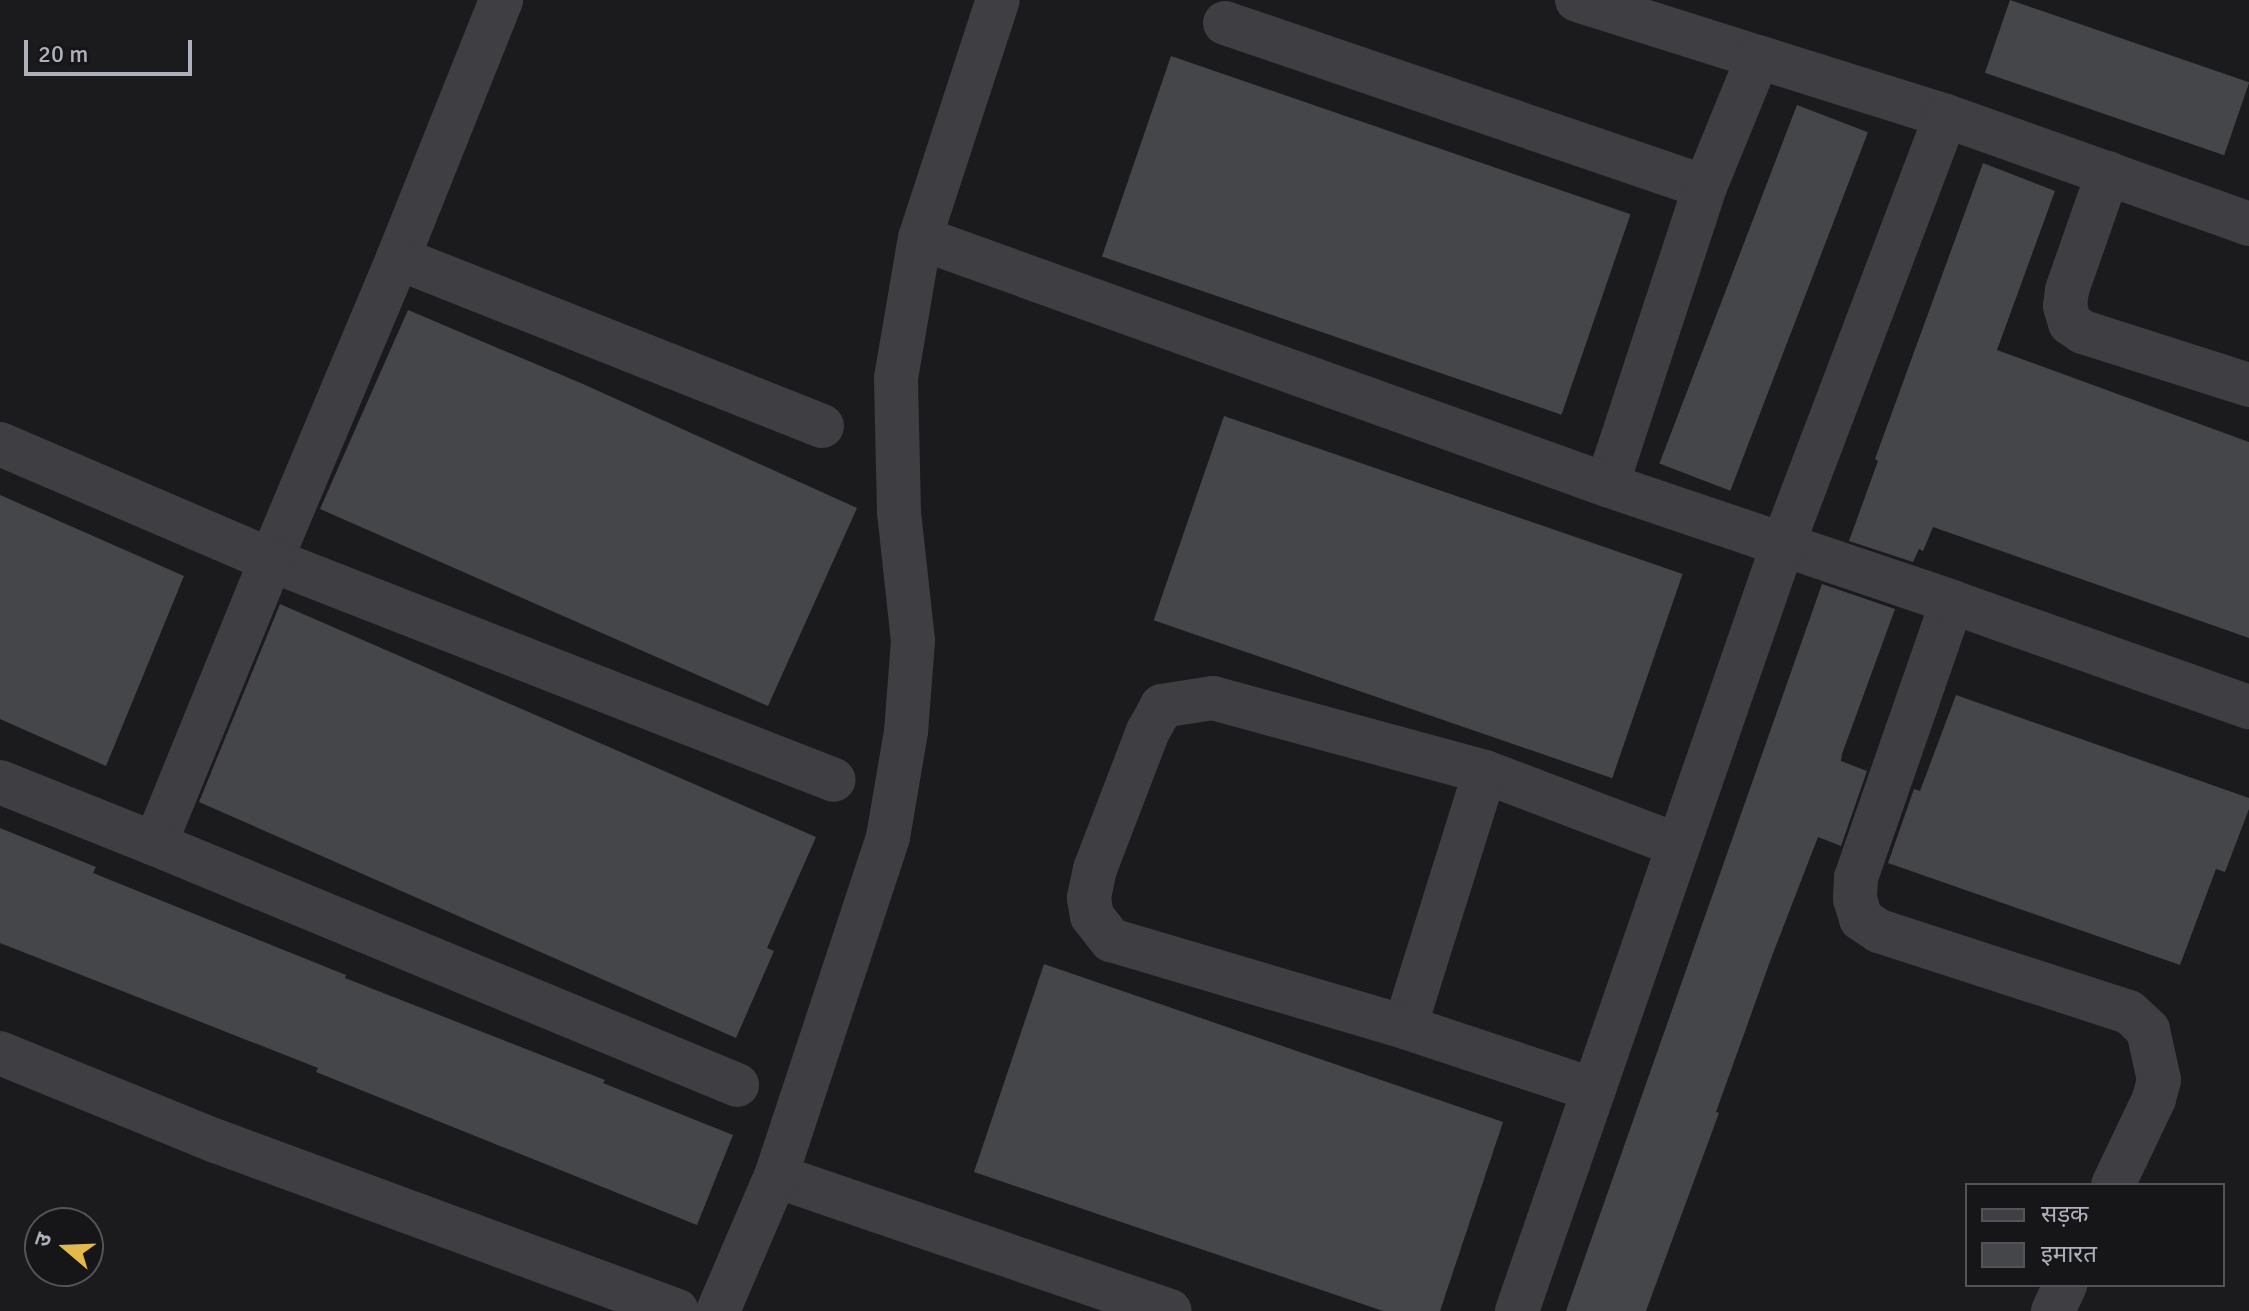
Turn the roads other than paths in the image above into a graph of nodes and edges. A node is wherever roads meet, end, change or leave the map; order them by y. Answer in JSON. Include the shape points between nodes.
{"nodes":[{"id":1,"x":501,"y":0,"type":"edge"},
{"id":2,"x":998,"y":0,"type":"edge"},
{"id":3,"x":1577,"y":0,"type":"edge"},
{"id":4,"x":1225,"y":23,"type":"dead end"},
{"id":5,"x":1758,"y":57,"type":"junction"},
{"id":6,"x":1946,"y":116,"type":"junction"},
{"id":7,"x":2108,"y":173,"type":"junction"},
{"id":8,"x":1705,"y":187,"type":"junction"},
{"id":9,"x":2249,"y":224,"type":"edge"},
{"id":10,"x":920,"y":238,"type":"junction"},
{"id":11,"x":398,"y":258,"type":"junction"},
{"id":12,"x":2249,"y":385,"type":"edge"},
{"id":13,"x":822,"y":426,"type":"dead end"},
{"id":14,"x":0,"y":444,"type":"edge"},
{"id":15,"x":1607,"y":485,"type":"junction"},
{"id":16,"x":1782,"y":547,"type":"junction"},
{"id":17,"x":271,"y":560,"type":"junction"},
{"id":18,"x":1952,"y":602,"type":"junction"},
{"id":19,"x":2249,"y":707,"type":"edge"},
{"id":20,"x":1485,"y":772,"type":"junction"},
{"id":21,"x":834,"y":780,"type":"dead end"},
{"id":22,"x":0,"y":782,"type":"edge"},
{"id":23,"x":155,"y":844,"type":"junction"},
{"id":24,"x":1677,"y":845,"type":"junction"},
{"id":25,"x":1405,"y":1027,"type":"junction"},
{"id":26,"x":0,"y":1053,"type":"edge"},
{"id":27,"x":737,"y":1085,"type":"dead end"},
{"id":28,"x":1594,"y":1090,"type":"junction"},
{"id":29,"x":776,"y":1176,"type":"junction"},
{"id":30,"x":2114,"y":1183,"type":"edge"},
{"id":31,"x":2064,"y":1287,"type":"edge"},
{"id":32,"x":677,"y":1311,"type":"edge"},
{"id":33,"x":718,"y":1311,"type":"edge"},
{"id":34,"x":1170,"y":1311,"type":"edge"},
{"id":35,"x":1517,"y":1311,"type":"edge"},
{"id":36,"x":2053,"y":1311,"type":"edge"}],
"edges":[{"from":1,"to":11,"type":"street"},
{"from":2,"to":10,"type":"street"},
{"from":3,"to":5,"type":"street"},
{"from":4,"to":8,"type":"street"},
{"from":5,"to":6,"type":"street"},
{"from":5,"to":8,"type":"street"},
{"from":6,"to":7,"type":"street"},
{"from":6,"to":16,"type":"street"},
{"from":7,"to":9,"type":"street"},
{"from":7,"to":12,"type":"street","via":[[2067,290],[2070,323],[2083,332]]},
{"from":8,"to":15,"type":"street"},
{"from":10,"to":15,"type":"street"},
{"from":10,"to":29,"type":"street","via":[[896,378],[899,512],[913,641],[906,732],[888,837]]},
{"from":11,"to":13,"type":"street"},
{"from":11,"to":17,"type":"street"},
{"from":14,"to":17,"type":"street"},
{"from":15,"to":16,"type":"street"},
{"from":16,"to":18,"type":"street"},
{"from":16,"to":24,"type":"street"},
{"from":17,"to":21,"type":"street"},
{"from":17,"to":23,"type":"street"},
{"from":18,"to":19,"type":"street"},
{"from":18,"to":30,"type":"street","via":[[1856,878],[1855,899],[1861,919],[1879,931],[2129,1012],[2148,1030],[2159,1080]]},
{"from":20,"to":24,"type":"street"},
{"from":20,"to":25,"type":"street"},
{"from":20,"to":25,"type":"street","via":[[1213,698],[1162,706],[1095,869],[1089,898],[1092,916],[1111,940]]},
{"from":22,"to":23,"type":"street"},
{"from":23,"to":27,"type":"street"},
{"from":24,"to":28,"type":"street"},
{"from":25,"to":28,"type":"street"},
{"from":26,"to":32,"type":"street","via":[[216,1141]]},
{"from":28,"to":35,"type":"street"},
{"from":29,"to":33,"type":"street"},
{"from":29,"to":34,"type":"street"},
{"from":31,"to":36,"type":"street"}]}
